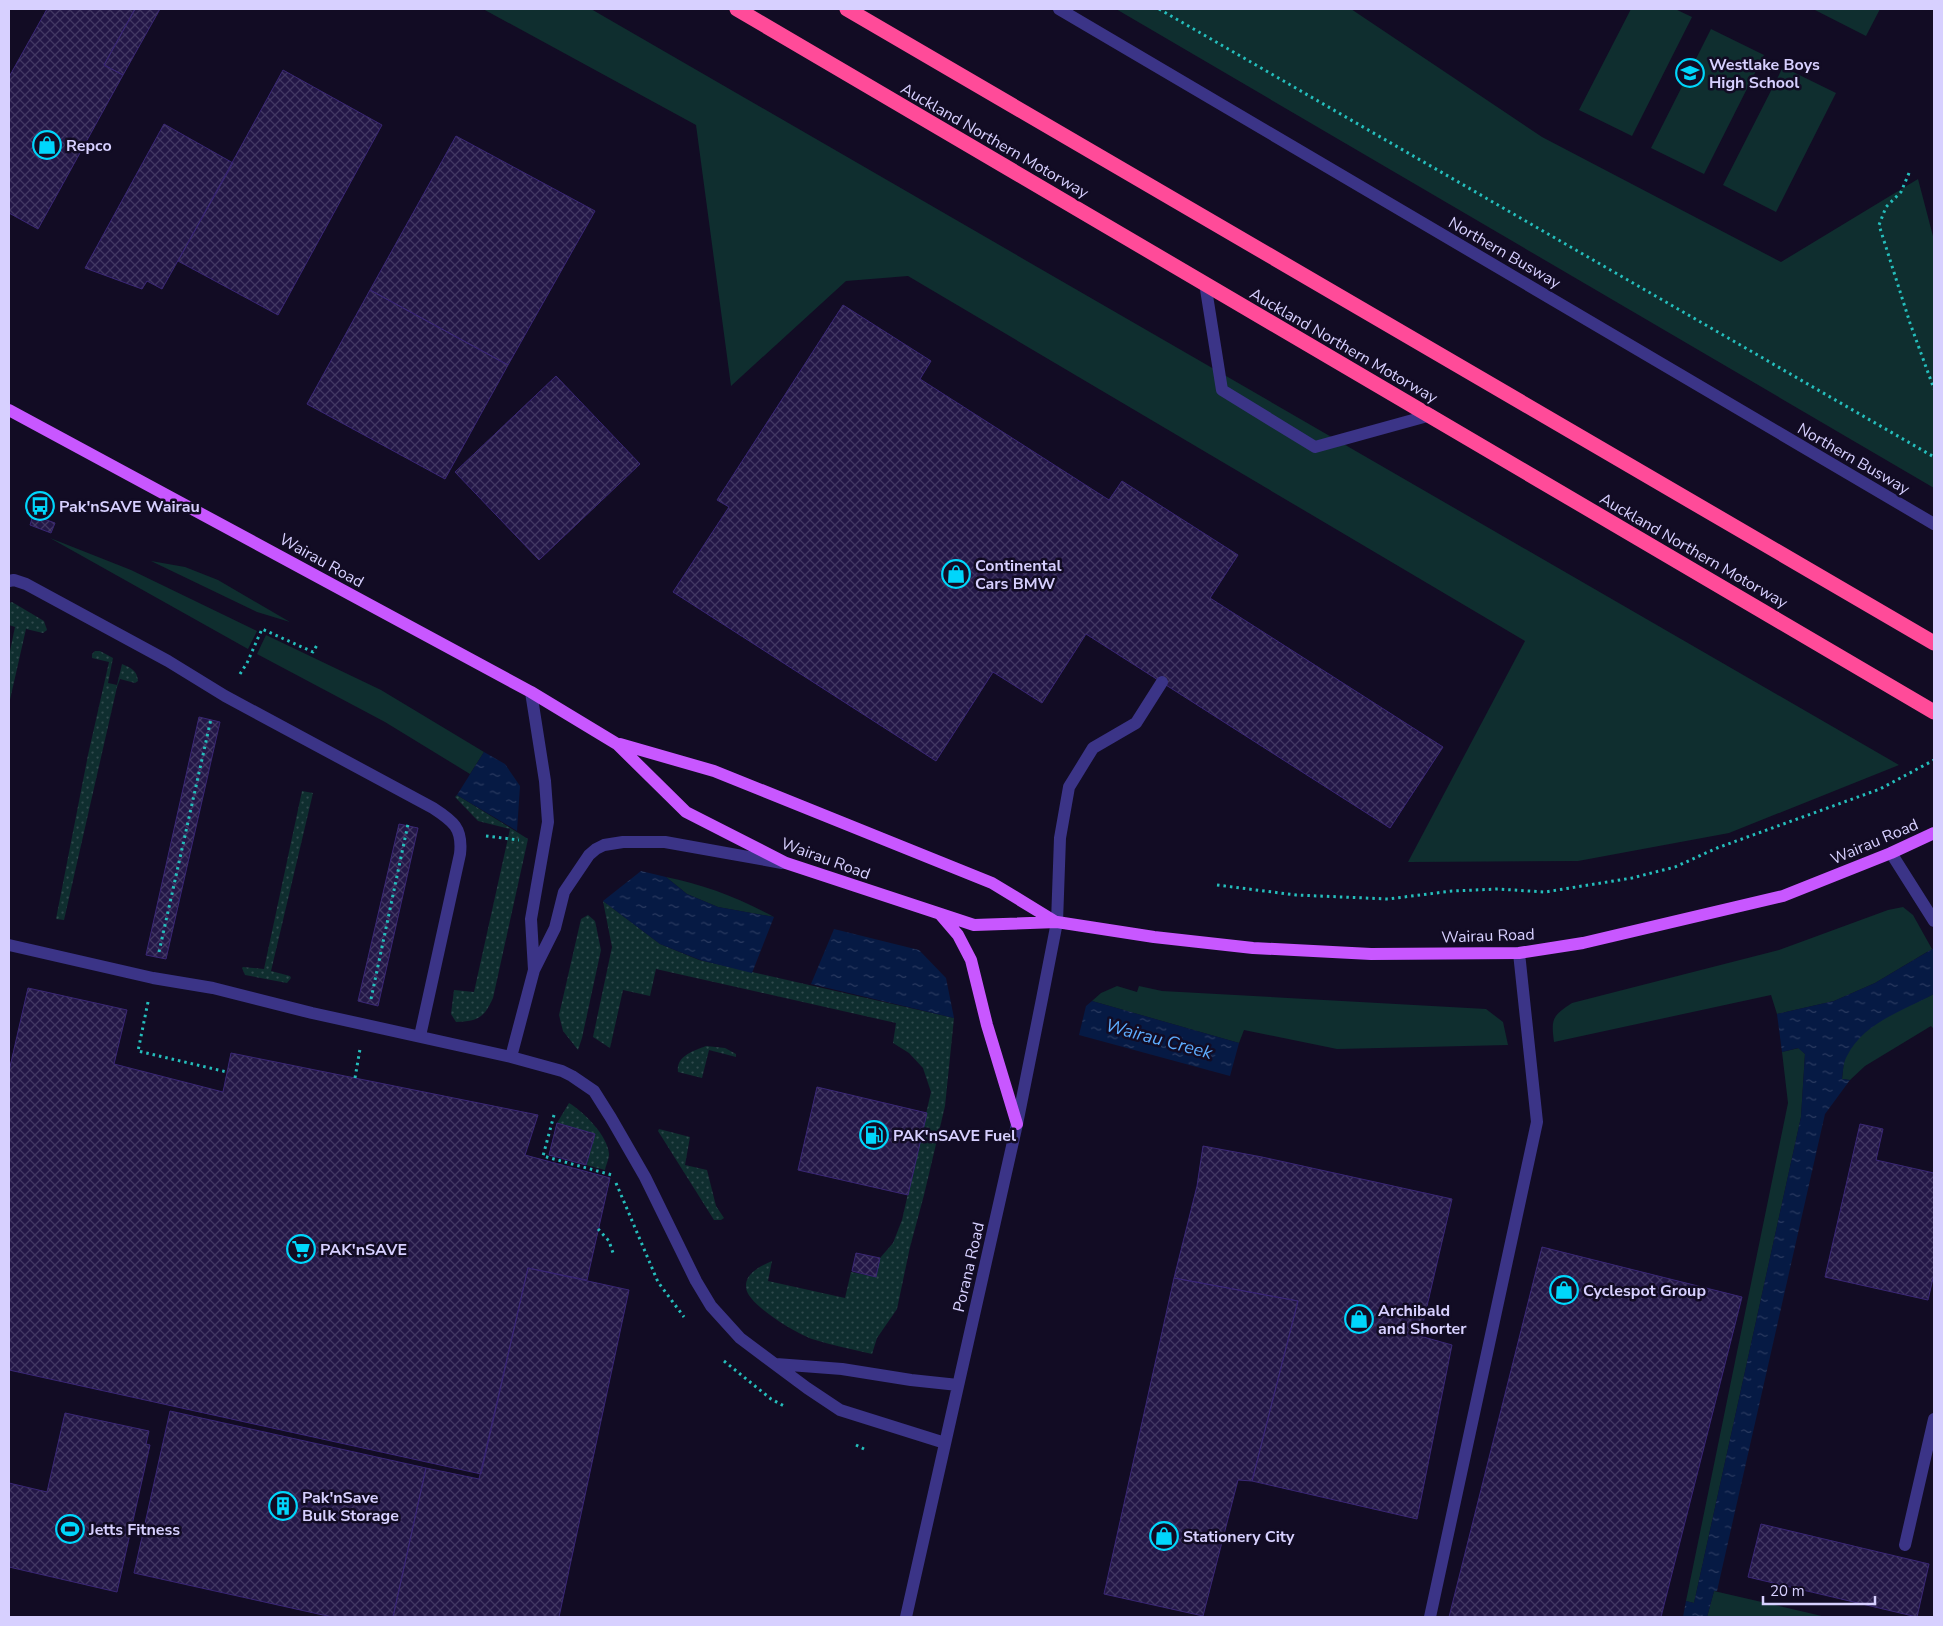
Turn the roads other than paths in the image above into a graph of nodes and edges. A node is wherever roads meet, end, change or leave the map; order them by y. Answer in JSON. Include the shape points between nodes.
{"nodes":[{"id":1,"x":736,"y":9,"type":"edge"},
{"id":2,"x":847,"y":9,"type":"edge"},
{"id":3,"x":1059,"y":9,"type":"edge"},
{"id":4,"x":1205,"y":284,"type":"junction"},
{"id":5,"x":9,"y":410,"type":"edge"},
{"id":6,"x":1431,"y":415,"type":"junction"},
{"id":7,"x":1934,"y":524,"type":"edge"},
{"id":8,"x":9,"y":581,"type":"edge"},
{"id":9,"x":1934,"y":643,"type":"edge"},
{"id":10,"x":1162,"y":682,"type":"dead end"},
{"id":11,"x":531,"y":692,"type":"junction"},
{"id":12,"x":1930,"y":709,"type":"edge"},
{"id":13,"x":617,"y":744,"type":"junction"},
{"id":14,"x":1934,"y":833,"type":"edge"},
{"id":15,"x":1891,"y":853,"type":"junction"},
{"id":16,"x":786,"y":863,"type":"junction"},
{"id":17,"x":940,"y":914,"type":"junction"},
{"id":18,"x":1934,"y":921,"type":"edge"},
{"id":19,"x":1057,"y":922,"type":"junction"},
{"id":20,"x":9,"y":944,"type":"edge"},
{"id":21,"x":1519,"y":953,"type":"junction"},
{"id":22,"x":534,"y":970,"type":"junction"},
{"id":23,"x":420,"y":1036,"type":"junction"},
{"id":24,"x":511,"y":1057,"type":"junction"},
{"id":25,"x":1017,"y":1124,"type":"junction"},
{"id":26,"x":776,"y":1364,"type":"junction"},
{"id":27,"x":958,"y":1385,"type":"junction"},
{"id":28,"x":1934,"y":1419,"type":"edge"},
{"id":29,"x":945,"y":1443,"type":"junction"},
{"id":30,"x":1905,"y":1545,"type":"dead end"},
{"id":31,"x":906,"y":1617,"type":"edge"},
{"id":32,"x":1430,"y":1617,"type":"edge"}],
"edges":[{"from":1,"to":4,"type":"highway","name":"Auckland Northern Motorway"},
{"from":2,"to":9,"type":"highway"},
{"from":3,"to":7,"type":"street","name":"Northern Busway"},
{"from":4,"to":6,"type":"highway","name":"Auckland Northern Motorway"},
{"from":4,"to":6,"type":"street","via":[[1222,390],[1315,448]]},
{"from":5,"to":11,"type":"main road","name":"Wairau Road"},
{"from":6,"to":12,"type":"highway","name":"Auckland Northern Motorway"},
{"from":8,"to":23,"type":"street","via":[[26,584],[168,661],[225,696],[447,816],[455,824],[461,844],[460,854]]},
{"from":10,"to":19,"type":"street","name":"Porana Road","via":[[1136,723],[1092,748],[1069,787],[1060,838]]},
{"from":11,"to":13,"type":"main road","name":"Wairau Road"},
{"from":11,"to":22,"type":"street","via":[[548,822],[530,919]]},
{"from":13,"to":16,"type":"main road","name":"Wairau Road","via":[[686,812]]},
{"from":13,"to":19,"type":"main road","name":"Wairau Road","via":[[714,772],[992,883]]},
{"from":14,"to":15,"type":"main road","name":"Wairau Road"},
{"from":15,"to":18,"type":"street"},
{"from":15,"to":21,"type":"main road","name":"Wairau Road","via":[[1783,896],[1583,943]]},
{"from":16,"to":17,"type":"main road","name":"Wairau Road"},
{"from":16,"to":22,"type":"street","via":[[665,842],[604,845],[589,855],[564,892],[555,928]]},
{"from":17,"to":19,"type":"main road","name":"Wairau Road","via":[[974,925]]},
{"from":17,"to":25,"type":"main road","via":[[958,935],[971,960],[986,1026]]},
{"from":19,"to":21,"type":"main road","name":"Wairau Road","via":[[1253,948],[1371,954]]},
{"from":19,"to":25,"type":"street","name":"Porana Road"},
{"from":20,"to":23,"type":"street"},
{"from":21,"to":32,"type":"street","via":[[1537,1122]]},
{"from":22,"to":24,"type":"street"},
{"from":23,"to":24,"type":"street"},
{"from":24,"to":26,"type":"street","via":[[562,1071],[594,1092],[645,1177],[711,1306],[740,1338]]},
{"from":25,"to":27,"type":"street","name":"Porana Road"},
{"from":26,"to":27,"type":"street","via":[[842,1369]]},
{"from":26,"to":29,"type":"street","via":[[840,1410]]},
{"from":27,"to":29,"type":"street","name":"Porana Road"},
{"from":28,"to":30,"type":"street"},
{"from":29,"to":31,"type":"street","name":"Porana Road"}]}
